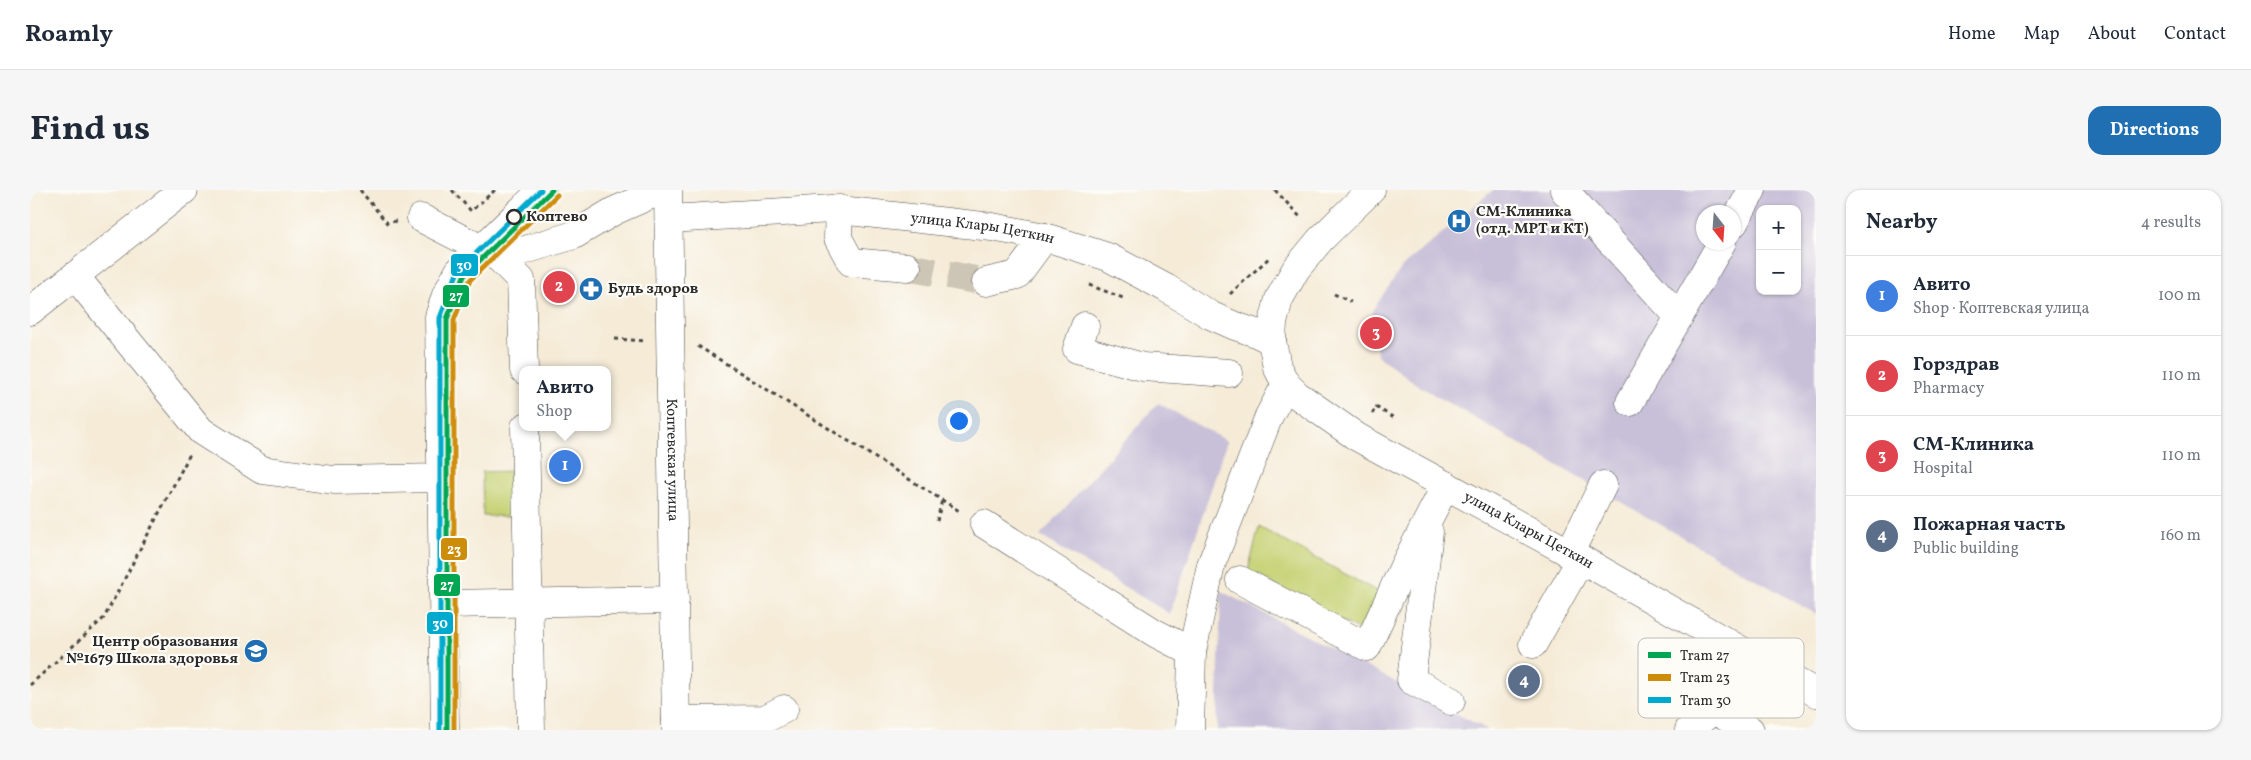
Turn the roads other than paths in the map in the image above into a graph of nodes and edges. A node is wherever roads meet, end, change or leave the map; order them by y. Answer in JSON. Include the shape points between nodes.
{"nodes":[{"id":1,"x":184,"y":190,"type":"edge"},
{"id":2,"x":542,"y":190,"type":"edge"},
{"id":3,"x":662,"y":190,"type":"edge"},
{"id":4,"x":668,"y":190,"type":"edge"},
{"id":5,"x":1564,"y":190,"type":"edge"},
{"id":6,"x":1752,"y":190,"type":"edge"},
{"id":7,"x":1362,"y":193,"type":"edge"},
{"id":8,"x":837,"y":203,"type":"edge"},
{"id":9,"x":1741,"y":210,"type":"edge"},
{"id":10,"x":421,"y":218,"type":"road end"},
{"id":11,"x":670,"y":219,"type":"junction"},
{"id":12,"x":1045,"y":237,"type":"junction"},
{"id":13,"x":1717,"y":250,"type":"edge"},
{"id":14,"x":490,"y":253,"type":"junction"},
{"id":15,"x":907,"y":267,"type":"tunnel mouth"},
{"id":16,"x":75,"y":276,"type":"junction"},
{"id":17,"x":986,"y":282,"type":"tunnel mouth"},
{"id":18,"x":30,"y":311,"type":"edge"},
{"id":19,"x":1679,"y":317,"type":"junction"},
{"id":20,"x":1085,"y":326,"type":"dead end"},
{"id":21,"x":1272,"y":341,"type":"junction"},
{"id":22,"x":524,"y":366,"type":"edge"},
{"id":23,"x":1229,"y":373,"type":"dead end"},
{"id":24,"x":1286,"y":384,"type":"junction"},
{"id":25,"x":1630,"y":402,"type":"dead end"},
{"id":26,"x":525,"y":431,"type":"edge"},
{"id":27,"x":442,"y":478,"type":"junction"},
{"id":28,"x":1446,"y":485,"type":"junction"},
{"id":29,"x":1603,"y":485,"type":"dead end"},
{"id":30,"x":1430,"y":519,"type":"junction"},
{"id":31,"x":984,"y":524,"type":"road end"},
{"id":32,"x":1575,"y":556,"type":"junction"},
{"id":33,"x":1240,"y":580,"type":"dead end"},
{"id":34,"x":675,"y":600,"type":"junction"},
{"id":35,"x":530,"y":602,"type":"junction"},
{"id":36,"x":444,"y":604,"type":"junction"},
{"id":37,"x":1718,"y":638,"type":"edge"},
{"id":38,"x":1533,"y":644,"type":"dead end"},
{"id":39,"x":1192,"y":652,"type":"junction"},
{"id":40,"x":1804,"y":686,"type":"edge"},
{"id":41,"x":1816,"y":692,"type":"edge"},
{"id":42,"x":1451,"y":701,"type":"dead end"},
{"id":43,"x":784,"y":709,"type":"dead end"},
{"id":44,"x":1704,"y":718,"type":"edge"},
{"id":45,"x":1728,"y":718,"type":"edge"},
{"id":46,"x":676,"y":725,"type":"edge"},
{"id":47,"x":445,"y":730,"type":"edge"},
{"id":48,"x":531,"y":730,"type":"edge"},
{"id":49,"x":1190,"y":730,"type":"edge"},
{"id":50,"x":1690,"y":730,"type":"edge"},
{"id":51,"x":1750,"y":730,"type":"edge"}],
"edges":[{"from":1,"to":16,"type":"street"},
{"from":2,"to":14,"type":"street"},
{"from":3,"to":14,"type":"street","via":[[614,211],[574,235]]},
{"from":4,"to":11,"type":"street","name":"Коптевская улица"},
{"from":5,"to":19,"type":"street"},
{"from":6,"to":9,"type":"street"},
{"from":7,"to":21,"type":"street","name":"улица Клары Цеткин","via":[[1296,268],[1279,299]]},
{"from":8,"to":11,"type":"street","name":"улица Клары Цеткин"},
{"from":8,"to":12,"type":"street","name":"улица Клары Цеткин"},
{"from":8,"to":15,"type":"street","via":[[838,238],[851,262]]},
{"from":10,"to":14,"type":"street"},
{"from":11,"to":34,"type":"street","name":"Коптевская улица"},
{"from":12,"to":17,"type":"street","via":[[1017,275]]},
{"from":12,"to":21,"type":"street","name":"улица Клары Цеткин","via":[[1108,257],[1210,315]]},
{"from":13,"to":19,"type":"street"},
{"from":14,"to":22,"type":"street","via":[[521,280]]},
{"from":14,"to":27,"type":"street","via":[[459,271],[438,317]]},
{"from":16,"to":18,"type":"street"},
{"from":16,"to":27,"type":"street","via":[[201,431],[262,470],[334,480]]},
{"from":19,"to":25,"type":"street"},
{"from":20,"to":23,"type":"street","via":[[1077,349],[1143,367]]},
{"from":21,"to":24,"type":"street","name":"улица Клары Цеткин","via":[[1276,367]]},
{"from":24,"to":28,"type":"street","name":"улица Клары Цеткин","via":[[1358,437]]},
{"from":24,"to":39,"type":"street","via":[[1269,416],[1211,564]]},
{"from":26,"to":35,"type":"street"},
{"from":27,"to":36,"type":"street"},
{"from":28,"to":30,"type":"street"},
{"from":28,"to":32,"type":"street","name":"улица Клары Цеткин"},
{"from":29,"to":32,"type":"street"},
{"from":30,"to":33,"type":"street","via":[[1403,568],[1367,647]]},
{"from":30,"to":42,"type":"street","via":[[1411,680]]},
{"from":31,"to":39,"type":"street"},
{"from":32,"to":37,"type":"street","name":"улица Клары Цеткин"},
{"from":32,"to":38,"type":"street"},
{"from":34,"to":35,"type":"street"},
{"from":34,"to":46,"type":"street","name":"Коптевская улица"},
{"from":35,"to":36,"type":"street"},
{"from":35,"to":48,"type":"street"},
{"from":36,"to":47,"type":"street"},
{"from":39,"to":49,"type":"street"},
{"from":40,"to":41,"type":"street","name":"улица Клары Цеткин"},
{"from":43,"to":46,"type":"street","via":[[765,719]]},
{"from":44,"to":50,"type":"street"},
{"from":45,"to":51,"type":"street"}]}
